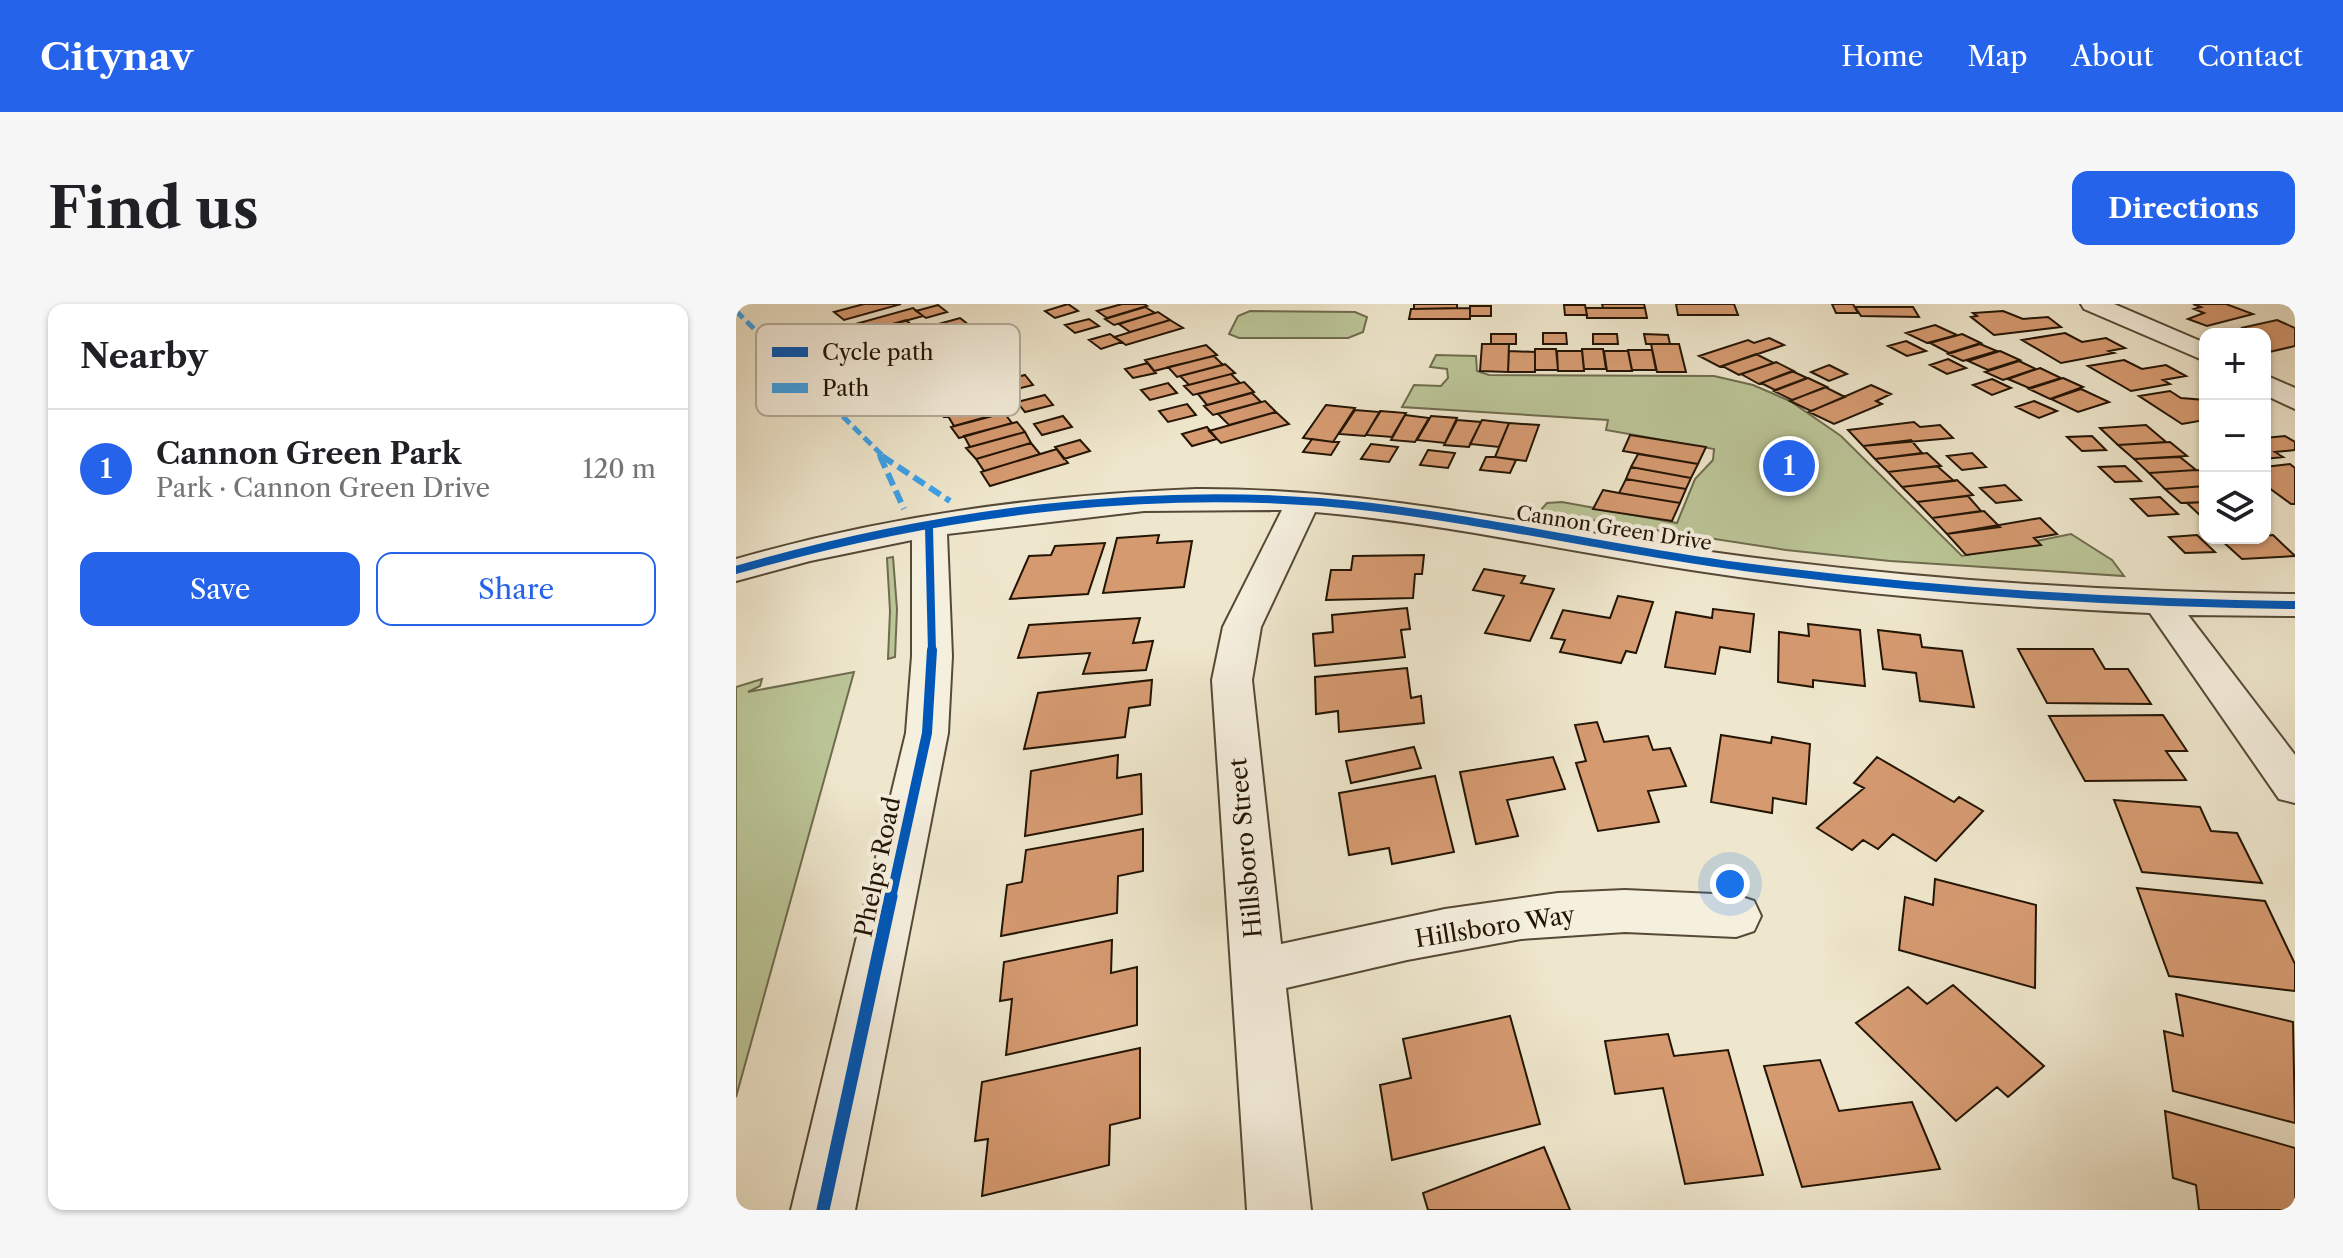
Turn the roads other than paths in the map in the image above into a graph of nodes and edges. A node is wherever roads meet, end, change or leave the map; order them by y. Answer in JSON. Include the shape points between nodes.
{"nodes":[{"id":1,"x":2093,"y":304,"type":"edge"},
{"id":2,"x":2199,"y":350,"type":"edge"},
{"id":3,"x":2271,"y":386,"type":"edge"},
{"id":4,"x":2295,"y":400,"type":"edge"},
{"id":5,"x":1303,"y":501,"type":"junction"},
{"id":6,"x":929,"y":527,"type":"junction"},
{"id":7,"x":736,"y":570,"type":"edge"},
{"id":8,"x":2163,"y":604,"type":"junction"},
{"id":9,"x":2295,"y":605,"type":"edge"},
{"id":10,"x":2295,"y":787,"type":"edge"},
{"id":11,"x":1736,"y":916,"type":"dead end"},
{"id":12,"x":1257,"y":973,"type":"junction"},
{"id":13,"x":823,"y":1210,"type":"edge"},
{"id":14,"x":1279,"y":1210,"type":"edge"}],
"edges":[{"from":1,"to":2,"type":"street"},
{"from":3,"to":4,"type":"street"},
{"from":5,"to":6,"type":"street","name":"Cannon Green Drive","via":[[1146,500]]},
{"from":5,"to":8,"type":"street","name":"Cannon Green Drive","via":[[1431,515],[1744,568]]},
{"from":5,"to":12,"type":"street","name":"Hillsboro Street","via":[[1242,627],[1233,666]]},
{"from":6,"to":7,"type":"street","name":"Cannon Green Drive","via":[[813,547]]},
{"from":6,"to":13,"type":"street","name":"Phelps Road","via":[[934,613],[927,733]]},
{"from":8,"to":9,"type":"street","name":"Cannon Green Drive"},
{"from":8,"to":10,"type":"street"},
{"from":11,"to":12,"type":"street","name":"Hillsboro Way","via":[[1559,914]]},
{"from":12,"to":14,"type":"street","name":"Hillsboro Street"}]}
